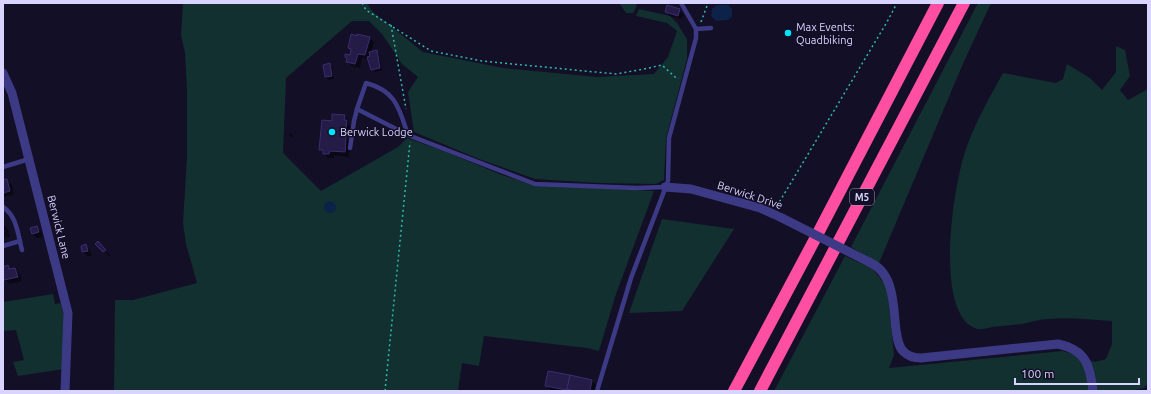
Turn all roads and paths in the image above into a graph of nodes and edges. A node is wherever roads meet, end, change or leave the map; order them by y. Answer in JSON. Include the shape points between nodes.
{"nodes":[{"id":1,"x":362,"y":3,"type":"edge"},
{"id":2,"x":680,"y":3,"type":"edge"},
{"id":3,"x":708,"y":3,"type":"edge"},
{"id":4,"x":896,"y":3,"type":"edge"},
{"id":5,"x":938,"y":3,"type":"edge"},
{"id":6,"x":964,"y":3,"type":"edge"},
{"id":7,"x":391,"y":26,"type":"junction"},
{"id":8,"x":711,"y":28,"type":"dead end"},
{"id":9,"x":698,"y":29,"type":"junction"},
{"id":10,"x":3,"y":74,"type":"edge"},
{"id":11,"x":684,"y":80,"type":"junction"},
{"id":12,"x":357,"y":109,"type":"junction"},
{"id":13,"x":407,"y":112,"type":"dead end"},
{"id":14,"x":410,"y":135,"type":"junction"},
{"id":15,"x":350,"y":148,"type":"dead end"},
{"id":16,"x":29,"y":159,"type":"junction"},
{"id":17,"x":3,"y":167,"type":"edge"},
{"id":18,"x":665,"y":188,"type":"junction"},
{"id":19,"x":3,"y":207,"type":"edge"},
{"id":20,"x":773,"y":213,"type":"junction"},
{"id":21,"x":20,"y":241,"type":"junction"},
{"id":22,"x":3,"y":246,"type":"edge"},
{"id":23,"x":22,"y":250,"type":"dead end"},
{"id":24,"x":65,"y":391,"type":"edge"},
{"id":25,"x":385,"y":391,"type":"edge"},
{"id":26,"x":597,"y":391,"type":"edge"},
{"id":27,"x":734,"y":391,"type":"edge"},
{"id":28,"x":760,"y":391,"type":"edge"},
{"id":29,"x":1093,"y":391,"type":"edge"}],
"edges":[{"from":1,"to":7,"type":"path","via":[[366,10]]},
{"from":2,"to":9,"type":"lane"},
{"from":3,"to":9,"type":"path"},
{"from":4,"to":20,"type":"path"},
{"from":5,"to":27,"type":"highway","number":"M5"},
{"from":6,"to":28,"type":"highway","number":"M5"},
{"from":7,"to":11,"type":"path","via":[[431,51],[482,61],[616,74],[662,65],[675,77]]},
{"from":7,"to":13,"type":"path"},
{"from":8,"to":9,"type":"lane"},
{"from":9,"to":11,"type":"lane"},
{"from":10,"to":16,"type":"street","name":"Berwick Lane","via":[[12,93]]},
{"from":11,"to":18,"type":"lane","via":[[669,138],[668,181]]},
{"from":12,"to":14,"type":"lane","name":"Berwick Drive"},
{"from":12,"to":14,"type":"lane","via":[[366,83],[386,90],[395,101]]},
{"from":12,"to":15,"type":"lane"},
{"from":14,"to":18,"type":"lane","name":"Berwick Drive","via":[[535,184]]},
{"from":14,"to":25,"type":"path"},
{"from":16,"to":17,"type":"lane"},
{"from":16,"to":24,"type":"street","name":"Berwick Lane","via":[[68,313]]},
{"from":18,"to":20,"type":"street","name":"Berwick Drive","via":[[691,189]]},
{"from":18,"to":26,"type":"lane","via":[[631,278]]},
{"from":19,"to":21,"type":"lane","via":[[12,215]]},
{"from":20,"to":29,"type":"street","name":"Berwick Drive","bridge":true,"via":[[880,268],[889,281],[898,342],[909,355],[921,358],[1058,344],[1082,354],[1088,367]]},
{"from":21,"to":22,"type":"lane"},
{"from":21,"to":23,"type":"lane"}]}
